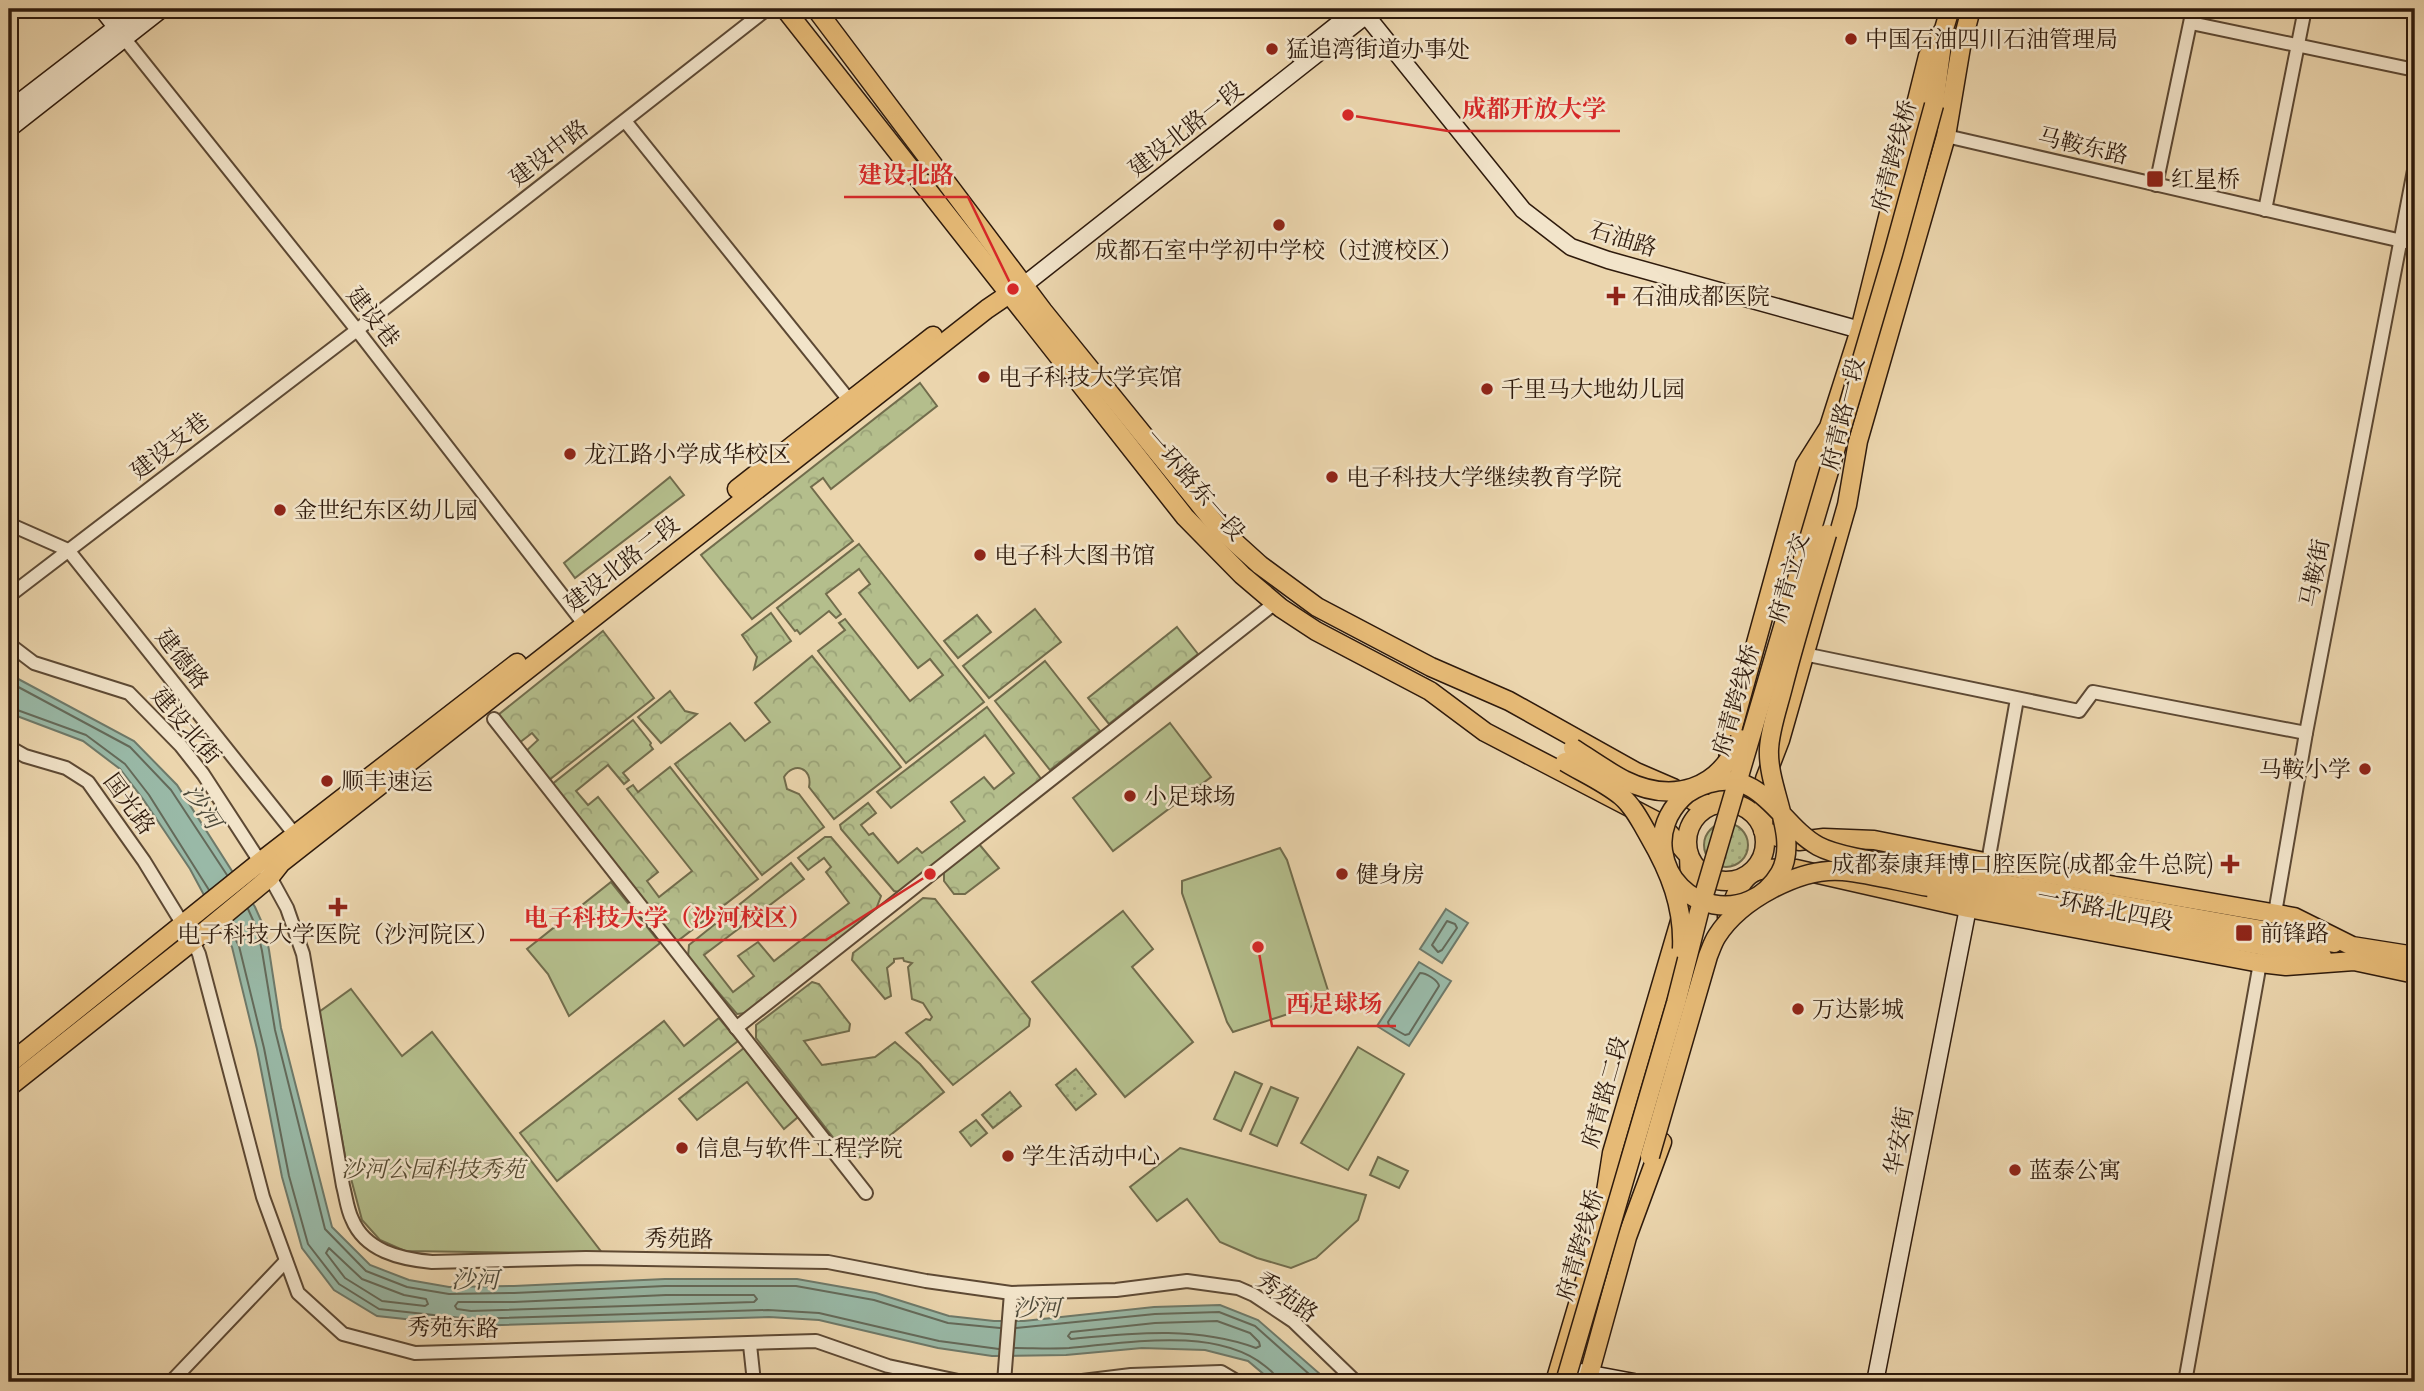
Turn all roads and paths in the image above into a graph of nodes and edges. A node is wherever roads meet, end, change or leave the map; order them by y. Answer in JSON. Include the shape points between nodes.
{"nodes":[{"id":1,"x":102,"y":9,"type":"edge"},
{"id":2,"x":140,"y":9,"type":"edge"},
{"id":3,"x":162,"y":9,"type":"edge"},
{"id":4,"x":767,"y":9,"type":"edge"},
{"id":5,"x":785,"y":9,"type":"edge"},
{"id":6,"x":816,"y":9,"type":"edge"},
{"id":7,"x":1950,"y":9,"type":"edge"},
{"id":8,"x":1971,"y":9,"type":"edge"},
{"id":9,"x":2193,"y":9,"type":"edge"},
{"id":10,"x":2305,"y":9,"type":"edge"},
{"id":11,"x":1365,"y":10,"type":"edge"},
{"id":12,"x":2190,"y":23,"type":"junction"},
{"id":13,"x":1944,"y":29,"type":"junction"},
{"id":14,"x":120,"y":33,"type":"junction"},
{"id":15,"x":2298,"y":45,"type":"junction"},
{"id":16,"x":1961,"y":47,"type":"junction"},
{"id":17,"x":2415,"y":70,"type":"edge"},
{"id":18,"x":1938,"y":107,"type":"junction"},
{"id":19,"x":9,"y":110,"type":"edge"},
{"id":20,"x":625,"y":121,"type":"junction"},
{"id":21,"x":9,"y":129,"type":"edge"},
{"id":22,"x":1946,"y":136,"type":"junction"},
{"id":23,"x":2415,"y":165,"type":"edge"},
{"id":24,"x":2156,"y":185,"type":"junction"},
{"id":25,"x":2265,"y":210,"type":"junction"},
{"id":26,"x":2400,"y":241,"type":"junction"},
{"id":27,"x":2415,"y":244,"type":"edge"},
{"id":28,"x":1013,"y":285,"type":"junction"},
{"id":29,"x":357,"y":330,"type":"junction"},
{"id":30,"x":1860,"y":330,"type":"junction"},
{"id":31,"x":1052,"y":335,"type":"junction"},
{"id":32,"x":1888,"y":338,"type":"junction"},
{"id":33,"x":849,"y":400,"type":"junction"},
{"id":34,"x":1829,"y":427,"type":"junction"},
{"id":35,"x":1858,"y":441,"type":"junction"},
{"id":36,"x":9,"y":524,"type":"edge"},
{"id":37,"x":1801,"y":528,"type":"joint"},
{"id":38,"x":68,"y":550,"type":"junction"},
{"id":39,"x":9,"y":596,"type":"edge"},
{"id":40,"x":1276,"y":603,"type":"junction"},
{"id":41,"x":581,"y":620,"type":"junction"},
{"id":42,"x":9,"y":644,"type":"edge"},
{"id":43,"x":1804,"y":654,"type":"junction"},
{"id":44,"x":1431,"y":667,"type":"junction"},
{"id":45,"x":1430,"y":691,"type":"junction"},
{"id":46,"x":2017,"y":699,"type":"junction"},
{"id":47,"x":494,"y":719,"type":"dead end"},
{"id":48,"x":2306,"y":733,"type":"junction"},
{"id":49,"x":9,"y":747,"type":"edge"},
{"id":50,"x":1569,"y":755,"type":"junction"},
{"id":51,"x":1699,"y":786,"type":"junction"},
{"id":52,"x":1713,"y":805,"type":"junction"},
{"id":53,"x":1780,"y":814,"type":"junction"},
{"id":54,"x":1763,"y":830,"type":"junction"},
{"id":55,"x":299,"y":840,"type":"junction"},
{"id":56,"x":1689,"y":856,"type":"junction"},
{"id":57,"x":1664,"y":862,"type":"junction"},
{"id":58,"x":1988,"y":862,"type":"junction"},
{"id":59,"x":258,"y":875,"type":"junction"},
{"id":60,"x":1748,"y":875,"type":"junction"},
{"id":61,"x":1931,"y":879,"type":"junction"},
{"id":62,"x":1753,"y":899,"type":"junction"},
{"id":63,"x":1968,"y":908,"type":"junction"},
{"id":64,"x":2275,"y":913,"type":"junction"},
{"id":65,"x":188,"y":933,"type":"junction"},
{"id":66,"x":2353,"y":954,"type":"junction"},
{"id":67,"x":2415,"y":956,"type":"edge"},
{"id":68,"x":2260,"y":963,"type":"junction"},
{"id":69,"x":2415,"y":974,"type":"edge"},
{"id":70,"x":736,"y":1028,"type":"junction"},
{"id":71,"x":9,"y":1064,"type":"edge"},
{"id":72,"x":9,"y":1087,"type":"edge"},
{"id":73,"x":866,"y":1193,"type":"dead end"},
{"id":74,"x":1600,"y":1230,"type":"junction"},
{"id":75,"x":1627,"y":1237,"type":"junction"},
{"id":76,"x":286,"y":1261,"type":"junction"},
{"id":77,"x":1011,"y":1293,"type":"junction"},
{"id":78,"x":750,"y":1345,"type":"junction"},
{"id":79,"x":1560,"y":1377,"type":"edge"},
{"id":80,"x":1584,"y":1380,"type":"edge"},
{"id":81,"x":171,"y":1382,"type":"edge"},
{"id":82,"x":754,"y":1382,"type":"edge"},
{"id":83,"x":963,"y":1382,"type":"edge"},
{"id":84,"x":1004,"y":1382,"type":"edge"},
{"id":85,"x":1074,"y":1382,"type":"edge"},
{"id":86,"x":1238,"y":1382,"type":"edge"},
{"id":87,"x":1356,"y":1382,"type":"edge"},
{"id":88,"x":1634,"y":1382,"type":"edge"},
{"id":89,"x":1875,"y":1382,"type":"edge"},
{"id":90,"x":2185,"y":1382,"type":"edge"}],
"edges":[{"from":1,"to":14,"type":"street"},
{"from":2,"to":14,"type":"street"},
{"from":3,"to":14,"type":"street"},
{"from":4,"to":20,"type":"street","name":"建设中路"},
{"from":5,"to":28,"type":"main road","name":"一环路东一段"},
{"from":6,"to":28,"type":"main road","name":"一环路东一段"},
{"from":7,"to":13,"type":"main road","name":"府青路一段"},
{"from":8,"to":16,"type":"main road","name":"府青路一段"},
{"from":9,"to":12,"type":"street"},
{"from":10,"to":15,"type":"street"},
{"from":11,"to":28,"type":"street","name":"建设北路一段"},
{"from":11,"to":30,"type":"street","name":"石油路","via":[[1510,196],[1571,247]]},
{"from":12,"to":15,"type":"street"},
{"from":12,"to":24,"type":"street"},
{"from":13,"to":18,"type":"main road","name":"府青跨线桥"},
{"from":13,"to":30,"type":"main road","name":"府青路一段","via":[[1928,56]]},
{"from":14,"to":19,"type":"street"},
{"from":14,"to":21,"type":"street"},
{"from":14,"to":29,"type":"street","name":"建设巷"},
{"from":15,"to":17,"type":"street"},
{"from":15,"to":25,"type":"street"},
{"from":16,"to":18,"type":"main road","name":"府青跨线桥"},
{"from":16,"to":22,"type":"main road","name":"府青路一段"},
{"from":18,"to":79,"type":"main road","name":"府青跨线桥","bridge":true,"via":[[1676,1003]]},
{"from":18,"to":80,"type":"main road","name":"府青跨线桥","bridge":true},
{"from":20,"to":29,"type":"street","name":"建设中路"},
{"from":20,"to":33,"type":"street"},
{"from":22,"to":24,"type":"street","name":"马鞍东路"},
{"from":22,"to":32,"type":"main road","name":"府青路一段"},
{"from":23,"to":26,"type":"street","name":"马鞍街"},
{"from":24,"to":25,"type":"street","name":"马鞍东路"},
{"from":25,"to":26,"type":"street","name":"马鞍东路"},
{"from":26,"to":27,"type":"street","name":"马鞍东路"},
{"from":26,"to":48,"type":"street","name":"马鞍街"},
{"from":28,"to":31,"type":"main road","name":"一环路东一段"},
{"from":28,"to":33,"type":"main road","name":"建设北路二段"},
{"from":28,"to":41,"type":"main road","name":"建设北路二段"},
{"from":29,"to":38,"type":"street","name":"建设支巷"},
{"from":29,"to":41,"type":"street","name":"建设巷"},
{"from":30,"to":32,"type":"street","name":"石油路"},
{"from":30,"to":34,"type":"main road","name":"府青路一段"},
{"from":31,"to":40,"type":"main road","name":"一环路东一段","via":[[1185,517]]},
{"from":31,"to":44,"type":"main road","name":"一环路东一段","via":[[1218,527],[1260,565],[1317,607]]},
{"from":32,"to":35,"type":"main road","name":"府青路一段"},
{"from":33,"to":41,"type":"main road","name":"建设北路二段"},
{"from":34,"to":37,"type":"main road","name":"府青路一段"},
{"from":34,"to":52,"type":"main road","name":"府青路一段","via":[[1805,466],[1731,734],[1725,788]]},
{"from":35,"to":43,"type":"main road","name":"府青路一段","via":[[1847,505]]},
{"from":35,"to":53,"type":"main road","name":"府青立交","bridge":true,"via":[[1845,470],[1769,740],[1769,765]]},
{"from":36,"to":38,"type":"street","name":"建德路"},
{"from":37,"to":51,"type":"main road","name":"府青立交","bridge":true,"via":[[1744,729],[1721,772]]},
{"from":38,"to":39,"type":"street","name":"建设支巷"},
{"from":38,"to":55,"type":"street","name":"建德路"},
{"from":40,"to":45,"type":"main road","name":"一环路东一段","via":[[1316,631]]},
{"from":40,"to":70,"type":"street"},
{"from":41,"to":55,"type":"main road","name":"建设北路二段"},
{"from":42,"to":59,"type":"street","name":"建设北街","via":[[34,663],[129,693],[196,764]]},
{"from":43,"to":46,"type":"street"},
{"from":43,"to":54,"type":"main road","name":"府青路一段","via":[[1765,779]]},
{"from":44,"to":50,"type":"main road","name":"府青立交"},
{"from":44,"to":52,"type":"main road","name":"一环路东一段","via":[[1509,701],[1694,801]]},
{"from":45,"to":50,"type":"main road"},
{"from":45,"to":56,"type":"main road","name":"一环路东一段","via":[[1485,732],[1660,823]]},
{"from":46,"to":48,"type":"street","via":[[2079,711],[2093,692]]},
{"from":46,"to":58,"type":"street"},
{"from":47,"to":70,"type":"street"},
{"from":48,"to":64,"type":"street","name":"马鞍街"},
{"from":49,"to":65,"type":"street","name":"国光路","via":[[66,768],[88,782],[144,860]]},
{"from":50,"to":51,"type":"main road","name":"府青立交","bridge":true,"via":[[1645,788],[1668,793]]},
{"from":50,"to":57,"type":"main road","bridge":true,"via":[[1623,798]]},
{"from":51,"to":53,"type":"main road","name":"府青立交","bridge":true,"via":[[1717,781],[1754,788]]},
{"from":51,"to":57,"type":"main road","name":"府青立交","bridge":true,"via":[[1684,796],[1664,826]]},
{"from":52,"to":54,"type":"main road","via":[[1725,803],[1749,810]]},
{"from":52,"to":56,"type":"main road","via":[[1693,820],[1688,831]]},
{"from":53,"to":61,"type":"main road","name":"府青立交","bridge":true,"via":[[1820,847]]},
{"from":53,"to":62,"type":"main road","name":"府青立交","bridge":true,"via":[[1787,832],[1784,862],[1769,888]]},
{"from":54,"to":58,"type":"main road","name":"一环路北四段","via":[[1799,841],[1874,840]]},
{"from":54,"to":60,"type":"main road","via":[[1763,855]]},
{"from":55,"to":59,"type":"main road","name":"建设北路二段","via":[[281,863]]},
{"from":56,"to":60,"type":"main road","via":[[1714,880]]},
{"from":56,"to":74,"type":"main road","name":"府青路二段","via":[[1685,904],[1612,1153]]},
{"from":57,"to":62,"type":"main road","name":"府青立交","bridge":true,"via":[[1684,892],[1700,901],[1717,906]]},
{"from":57,"to":74,"type":"main road","bridge":true,"via":[[1683,926],[1681,955]]},
{"from":58,"to":64,"type":"main road","name":"一环路北四段"},
{"from":59,"to":65,"type":"main road","name":"建设北路二段"},
{"from":59,"to":77,"type":"street","name":"秀苑路","via":[[287,908],[303,954],[343,1186],[352,1221],[372,1245],[407,1259],[432,1262],[586,1258],[828,1262]]},
{"from":60,"to":63,"type":"main road","name":"一环路北四段","via":[[1767,867],[1796,869]]},
{"from":60,"to":75,"type":"main road","via":[[1726,920],[1658,1157]]},
{"from":61,"to":62,"type":"main road","name":"府青立交","bridge":true,"via":[[1819,872]]},
{"from":61,"to":66,"type":"main road","name":"府青立交"},
{"from":62,"to":75,"type":"main road","name":"府青立交","bridge":true,"via":[[1716,936],[1708,956]]},
{"from":63,"to":68,"type":"main road","name":"一环路北四段"},
{"from":63,"to":89,"type":"street","name":"华安街"},
{"from":64,"to":66,"type":"main road","name":"一环路北四段","via":[[2294,917]]},
{"from":65,"to":71,"type":"main road"},
{"from":65,"to":72,"type":"main road"},
{"from":65,"to":76,"type":"street","name":"秀苑东路","via":[[199,954],[263,1197]]},
{"from":66,"to":67,"type":"main road","name":"一环路北四段"},
{"from":66,"to":68,"type":"main road","name":"一环路北四段","via":[[2286,966]]},
{"from":66,"to":69,"type":"main road","name":"一环路北四段"},
{"from":68,"to":90,"type":"street"},
{"from":70,"to":73,"type":"street"},
{"from":74,"to":79,"type":"main road","name":"府青路二段"},
{"from":75,"to":80,"type":"main road"},
{"from":76,"to":78,"type":"street","name":"秀苑东路","via":[[298,1293],[343,1334],[415,1353]]},
{"from":76,"to":81,"type":"street"},
{"from":77,"to":84,"type":"street"},
{"from":77,"to":87,"type":"street","name":"秀苑路","via":[[1116,1290],[1187,1281],[1238,1288],[1293,1321]]},
{"from":78,"to":82,"type":"street"},
{"from":78,"to":83,"type":"street","name":"秀苑东路","via":[[816,1341],[888,1366]]},
{"from":79,"to":80,"type":"street"},
{"from":80,"to":88,"type":"street"},
{"from":85,"to":86,"type":"street","via":[[1221,1372]]}]}
